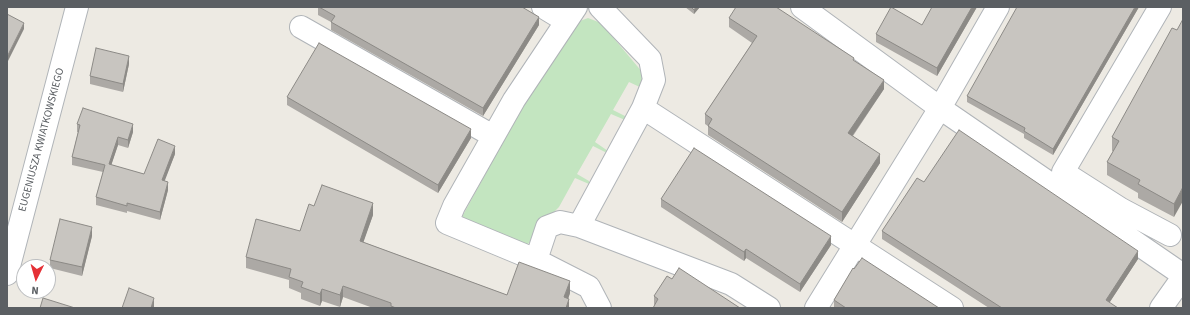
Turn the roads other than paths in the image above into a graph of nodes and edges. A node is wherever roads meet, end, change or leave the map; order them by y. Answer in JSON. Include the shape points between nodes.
{"nodes":[{"id":1,"x":77,"y":7,"type":"edge"},
{"id":2,"x":543,"y":7,"type":"edge"},
{"id":3,"x":600,"y":7,"type":"edge"},
{"id":4,"x":802,"y":7,"type":"edge"},
{"id":5,"x":998,"y":7,"type":"edge"},
{"id":6,"x":1160,"y":7,"type":"edge"},
{"id":7,"x":571,"y":14,"type":"edge"},
{"id":8,"x":300,"y":27,"type":"dead end"},
{"id":9,"x":642,"y":108,"type":"junction"},
{"id":10,"x":940,"y":108,"type":"junction"},
{"id":11,"x":493,"y":136,"type":"junction"},
{"id":12,"x":579,"y":226,"type":"junction"},
{"id":13,"x":1170,"y":235,"type":"dead end"},
{"id":14,"x":856,"y":245,"type":"junction"},
{"id":15,"x":536,"y":260,"type":"junction"},
{"id":16,"x":7,"y":274,"type":"edge"},
{"id":17,"x":1183,"y":276,"type":"edge"},
{"id":18,"x":600,"y":308,"type":"edge"},
{"id":19,"x":769,"y":308,"type":"edge"},
{"id":20,"x":816,"y":308,"type":"edge"},
{"id":21,"x":952,"y":308,"type":"edge"},
{"id":22,"x":1160,"y":308,"type":"edge"}],
"edges":[{"from":1,"to":16,"type":"street","name":"EUGENIUSZA KWIATKOWSKIEGO"},
{"from":2,"to":7,"type":"street"},
{"from":3,"to":9,"type":"street","via":[[650,59],[654,80]]},
{"from":4,"to":10,"type":"street"},
{"from":5,"to":10,"type":"street"},
{"from":6,"to":13,"type":"street","via":[[1064,172],[1122,209]]},
{"from":7,"to":11,"type":"street"},
{"from":8,"to":11,"type":"street"},
{"from":9,"to":12,"type":"street"},
{"from":9,"to":14,"type":"street"},
{"from":10,"to":14,"type":"street"},
{"from":10,"to":17,"type":"street"},
{"from":11,"to":15,"type":"street","via":[[447,223]]},
{"from":12,"to":15,"type":"street","via":[[560,222],[547,226]]},
{"from":12,"to":19,"type":"street","via":[[731,284]]},
{"from":14,"to":20,"type":"street"},
{"from":14,"to":21,"type":"street"},
{"from":15,"to":18,"type":"street","via":[[589,287]]},
{"from":17,"to":22,"type":"street"}]}
